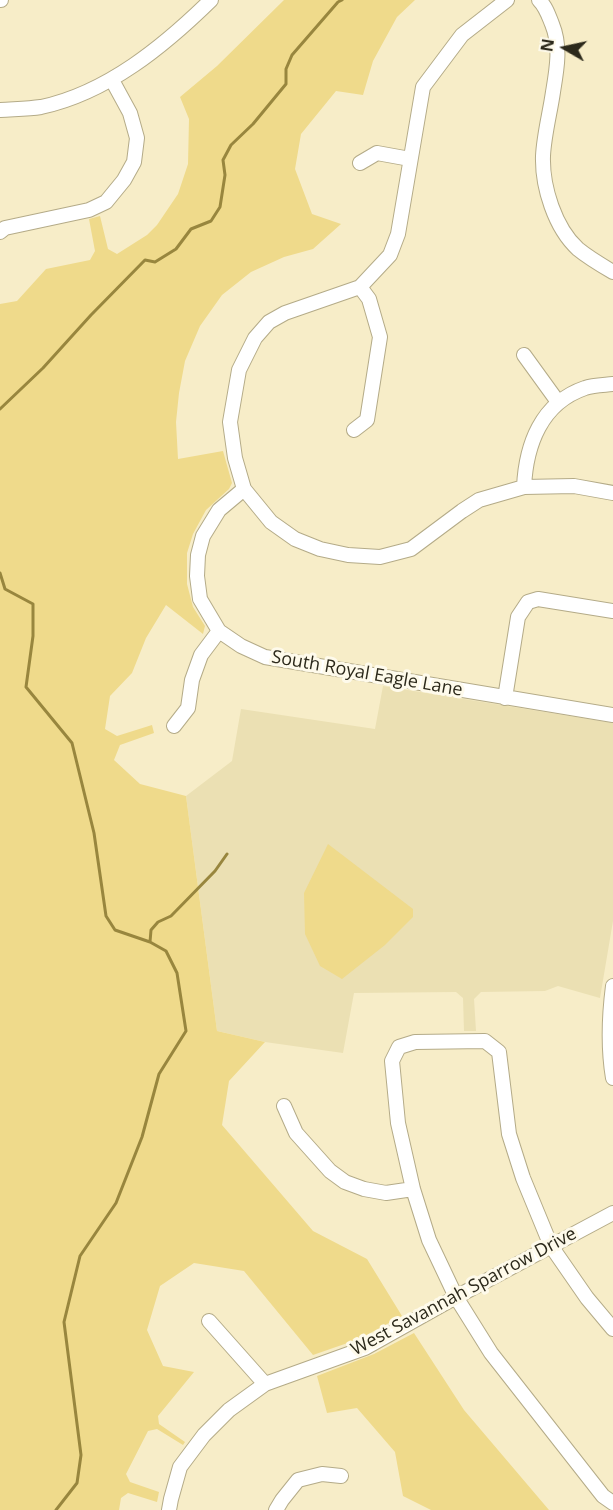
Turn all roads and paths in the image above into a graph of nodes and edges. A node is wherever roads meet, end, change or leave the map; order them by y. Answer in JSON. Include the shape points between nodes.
{"nodes":[{"id":1,"x":211,"y":0,"type":"edge"},
{"id":2,"x":507,"y":0,"type":"edge"},
{"id":3,"x":538,"y":0,"type":"edge"},
{"id":4,"x":112,"y":80,"type":"junction"},
{"id":5,"x":0,"y":110,"type":"edge"},
{"id":6,"x":410,"y":159,"type":"junction"},
{"id":7,"x":360,"y":163,"type":"dead end"},
{"id":8,"x":0,"y":232,"type":"edge"},
{"id":9,"x":613,"y":272,"type":"edge"},
{"id":10,"x":360,"y":287,"type":"junction"},
{"id":11,"x":524,"y":355,"type":"dead end"},
{"id":12,"x":613,"y":384,"type":"edge"},
{"id":13,"x":558,"y":402,"type":"junction"},
{"id":14,"x":354,"y":430,"type":"dead end"},
{"id":15,"x":524,"y":487,"type":"junction"},
{"id":16,"x":244,"y":489,"type":"junction"},
{"id":17,"x":613,"y":494,"type":"edge"},
{"id":18,"x":613,"y":611,"type":"edge"},
{"id":19,"x":219,"y":631,"type":"junction"},
{"id":20,"x":505,"y":698,"type":"junction"},
{"id":21,"x":613,"y":715,"type":"edge"},
{"id":22,"x":174,"y":726,"type":"dead end"},
{"id":23,"x":613,"y":987,"type":"edge"},
{"id":24,"x":613,"y":1078,"type":"edge"},
{"id":25,"x":284,"y":1106,"type":"dead end"},
{"id":26,"x":413,"y":1189,"type":"junction"},
{"id":27,"x":613,"y":1213,"type":"edge"},
{"id":28,"x":551,"y":1246,"type":"junction"},
{"id":29,"x":456,"y":1297,"type":"junction"},
{"id":30,"x":209,"y":1321,"type":"dead end"},
{"id":31,"x":613,"y":1329,"type":"edge"},
{"id":32,"x":265,"y":1384,"type":"junction"},
{"id":33,"x":341,"y":1476,"type":"dead end"},
{"id":34,"x":613,"y":1503,"type":"edge"},
{"id":35,"x":169,"y":1510,"type":"edge"},
{"id":36,"x":276,"y":1510,"type":"edge"}],
"edges":[{"from":1,"to":4,"type":"street","via":[[152,52]]},
{"from":2,"to":6,"type":"street","via":[[462,35],[423,87]]},
{"from":3,"to":9,"type":"street","via":[[545,6],[556,34],[558,54],[543,156],[551,208],[576,247]]},
{"from":4,"to":5,"type":"street","via":[[79,96],[40,107]]},
{"from":4,"to":8,"type":"street","via":[[130,113],[137,138],[135,162],[124,180],[106,202],[89,210]]},
{"from":6,"to":7,"type":"street","via":[[377,153]]},
{"from":6,"to":10,"type":"street","via":[[398,234],[390,255]]},
{"from":10,"to":14,"type":"street","via":[[369,299],[380,337],[367,420]]},
{"from":10,"to":16,"type":"street","via":[[285,313],[268,322],[255,338],[238,370],[230,422]]},
{"from":11,"to":13,"type":"street"},
{"from":12,"to":13,"type":"street","via":[[585,388]]},
{"from":13,"to":15,"type":"street","via":[[532,440]]},
{"from":15,"to":16,"type":"street","via":[[479,500],[411,549],[380,557],[348,555],[295,539],[271,522]]},
{"from":15,"to":17,"type":"street","via":[[574,486]]},
{"from":16,"to":19,"type":"street","name":"South Royal Eagle Lane","via":[[219,510],[203,536],[198,555],[200,599]]},
{"from":18,"to":20,"type":"street","via":[[538,599],[528,602],[518,617]]},
{"from":19,"to":20,"type":"street","name":"South Royal Eagle Lane","via":[[265,657]]},
{"from":19,"to":22,"type":"street","via":[[201,655],[188,708]]},
{"from":20,"to":21,"type":"street","name":"South Royal Eagle Lane"},
{"from":23,"to":24,"type":"street"},
{"from":25,"to":26,"type":"street","via":[[296,1133],[345,1182],[386,1193]]},
{"from":26,"to":28,"type":"street","via":[[398,1123],[392,1061],[399,1047],[416,1042],[485,1041],[499,1052],[510,1134]]},
{"from":26,"to":29,"type":"street","via":[[429,1240]]},
{"from":27,"to":28,"type":"street","name":"West Savannah Sparrow Drive"},
{"from":28,"to":29,"type":"street","name":"West Savannah Sparrow Drive"},
{"from":28,"to":31,"type":"street","via":[[586,1298]]},
{"from":29,"to":32,"type":"street","name":"West Savannah Sparrow Drive","via":[[365,1348]]},
{"from":29,"to":34,"type":"street","via":[[491,1353],[603,1496]]},
{"from":30,"to":32,"type":"street"},
{"from":32,"to":35,"type":"street","name":"West Savannah Sparrow Drive","via":[[229,1410],[204,1435],[180,1467]]},
{"from":33,"to":36,"type":"street","via":[[322,1474],[298,1480]]}]}
